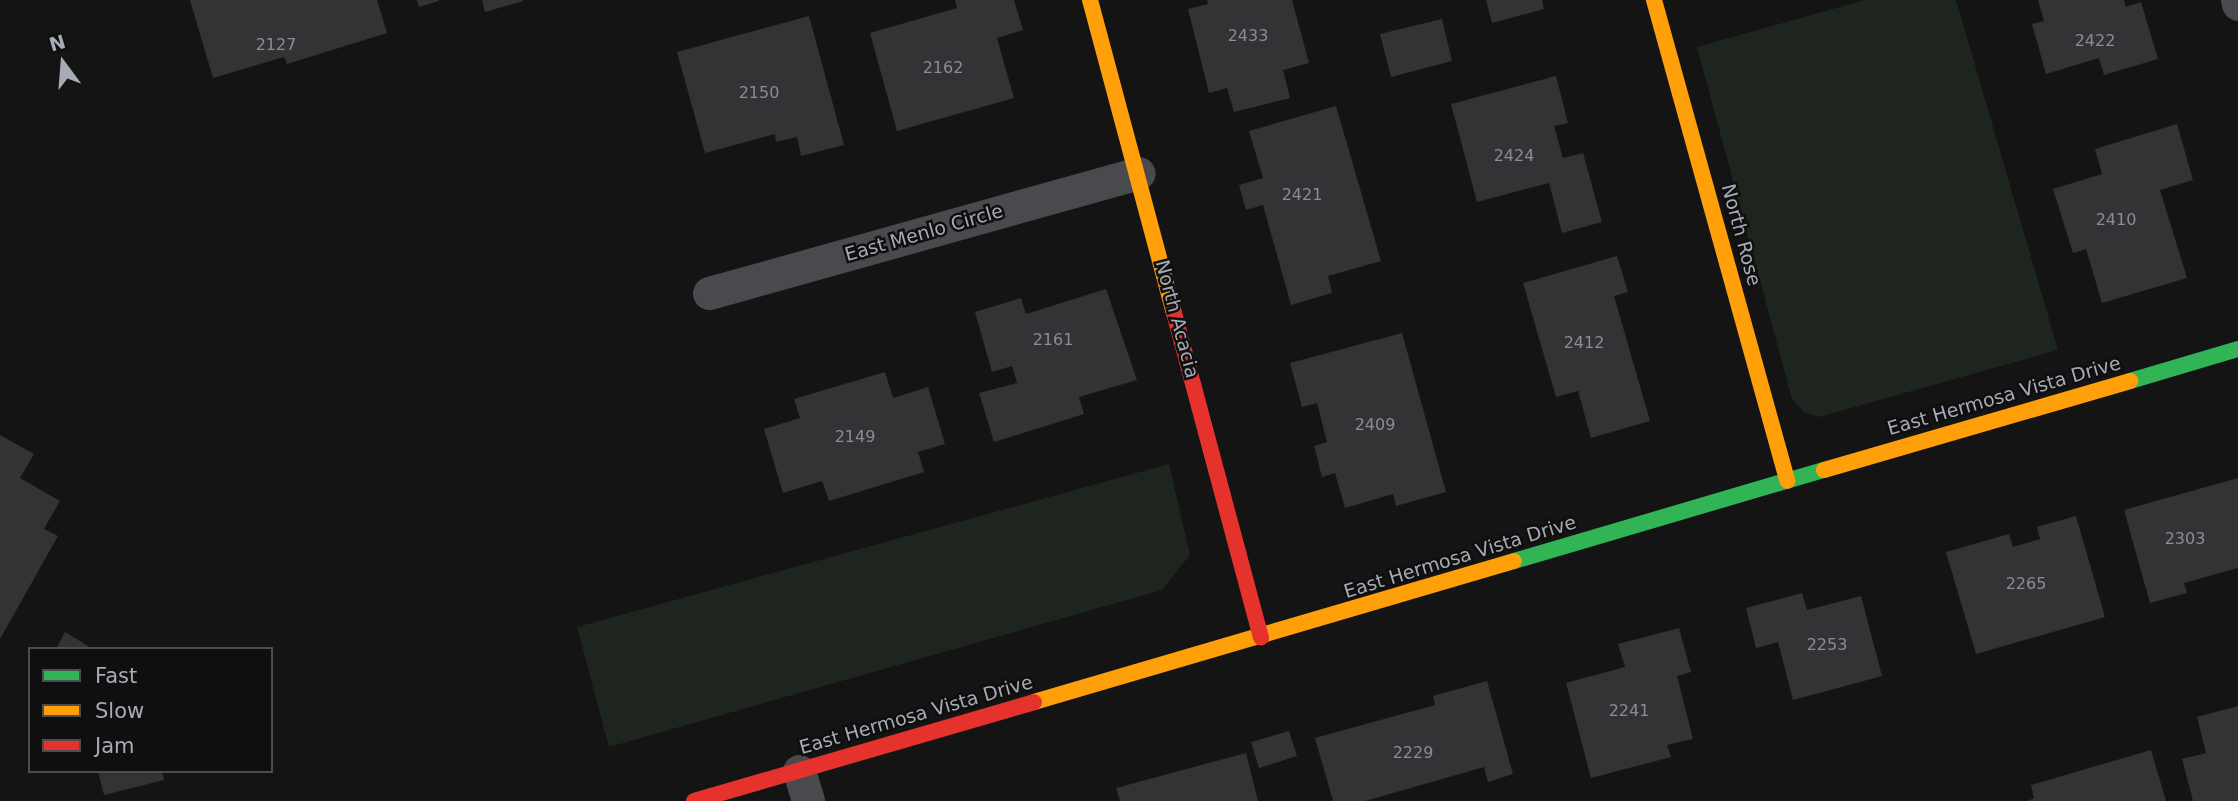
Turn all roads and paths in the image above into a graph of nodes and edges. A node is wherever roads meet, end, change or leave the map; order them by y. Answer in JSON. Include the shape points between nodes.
{"nodes":[{"id":1,"x":1090,"y":0,"type":"edge"},
{"id":2,"x":1654,"y":0,"type":"edge"},
{"id":3,"x":1139,"y":173,"type":"junction"},
{"id":4,"x":709,"y":293,"type":"dead end"},
{"id":5,"x":2238,"y":349,"type":"edge"},
{"id":6,"x":1787,"y":481,"type":"junction"},
{"id":7,"x":1261,"y":638,"type":"junction"},
{"id":8,"x":803,"y":786,"type":"edge"},
{"id":9,"x":694,"y":801,"type":"edge"}],
"edges":[{"from":1,"to":3,"type":"street","name":"North Acacia"},
{"from":2,"to":6,"type":"street","name":"North Rose"},
{"from":3,"to":4,"type":"street","name":"East Menlo Circle"},
{"from":3,"to":7,"type":"street","name":"North Acacia"},
{"from":5,"to":6,"type":"street","name":"East Hermosa Vista Drive"},
{"from":6,"to":7,"type":"street","name":"East Hermosa Vista Drive"},
{"from":7,"to":8,"type":"street","name":"East Hermosa Vista Drive"},
{"from":8,"to":9,"type":"street","name":"East Hermosa Vista Drive"}]}
